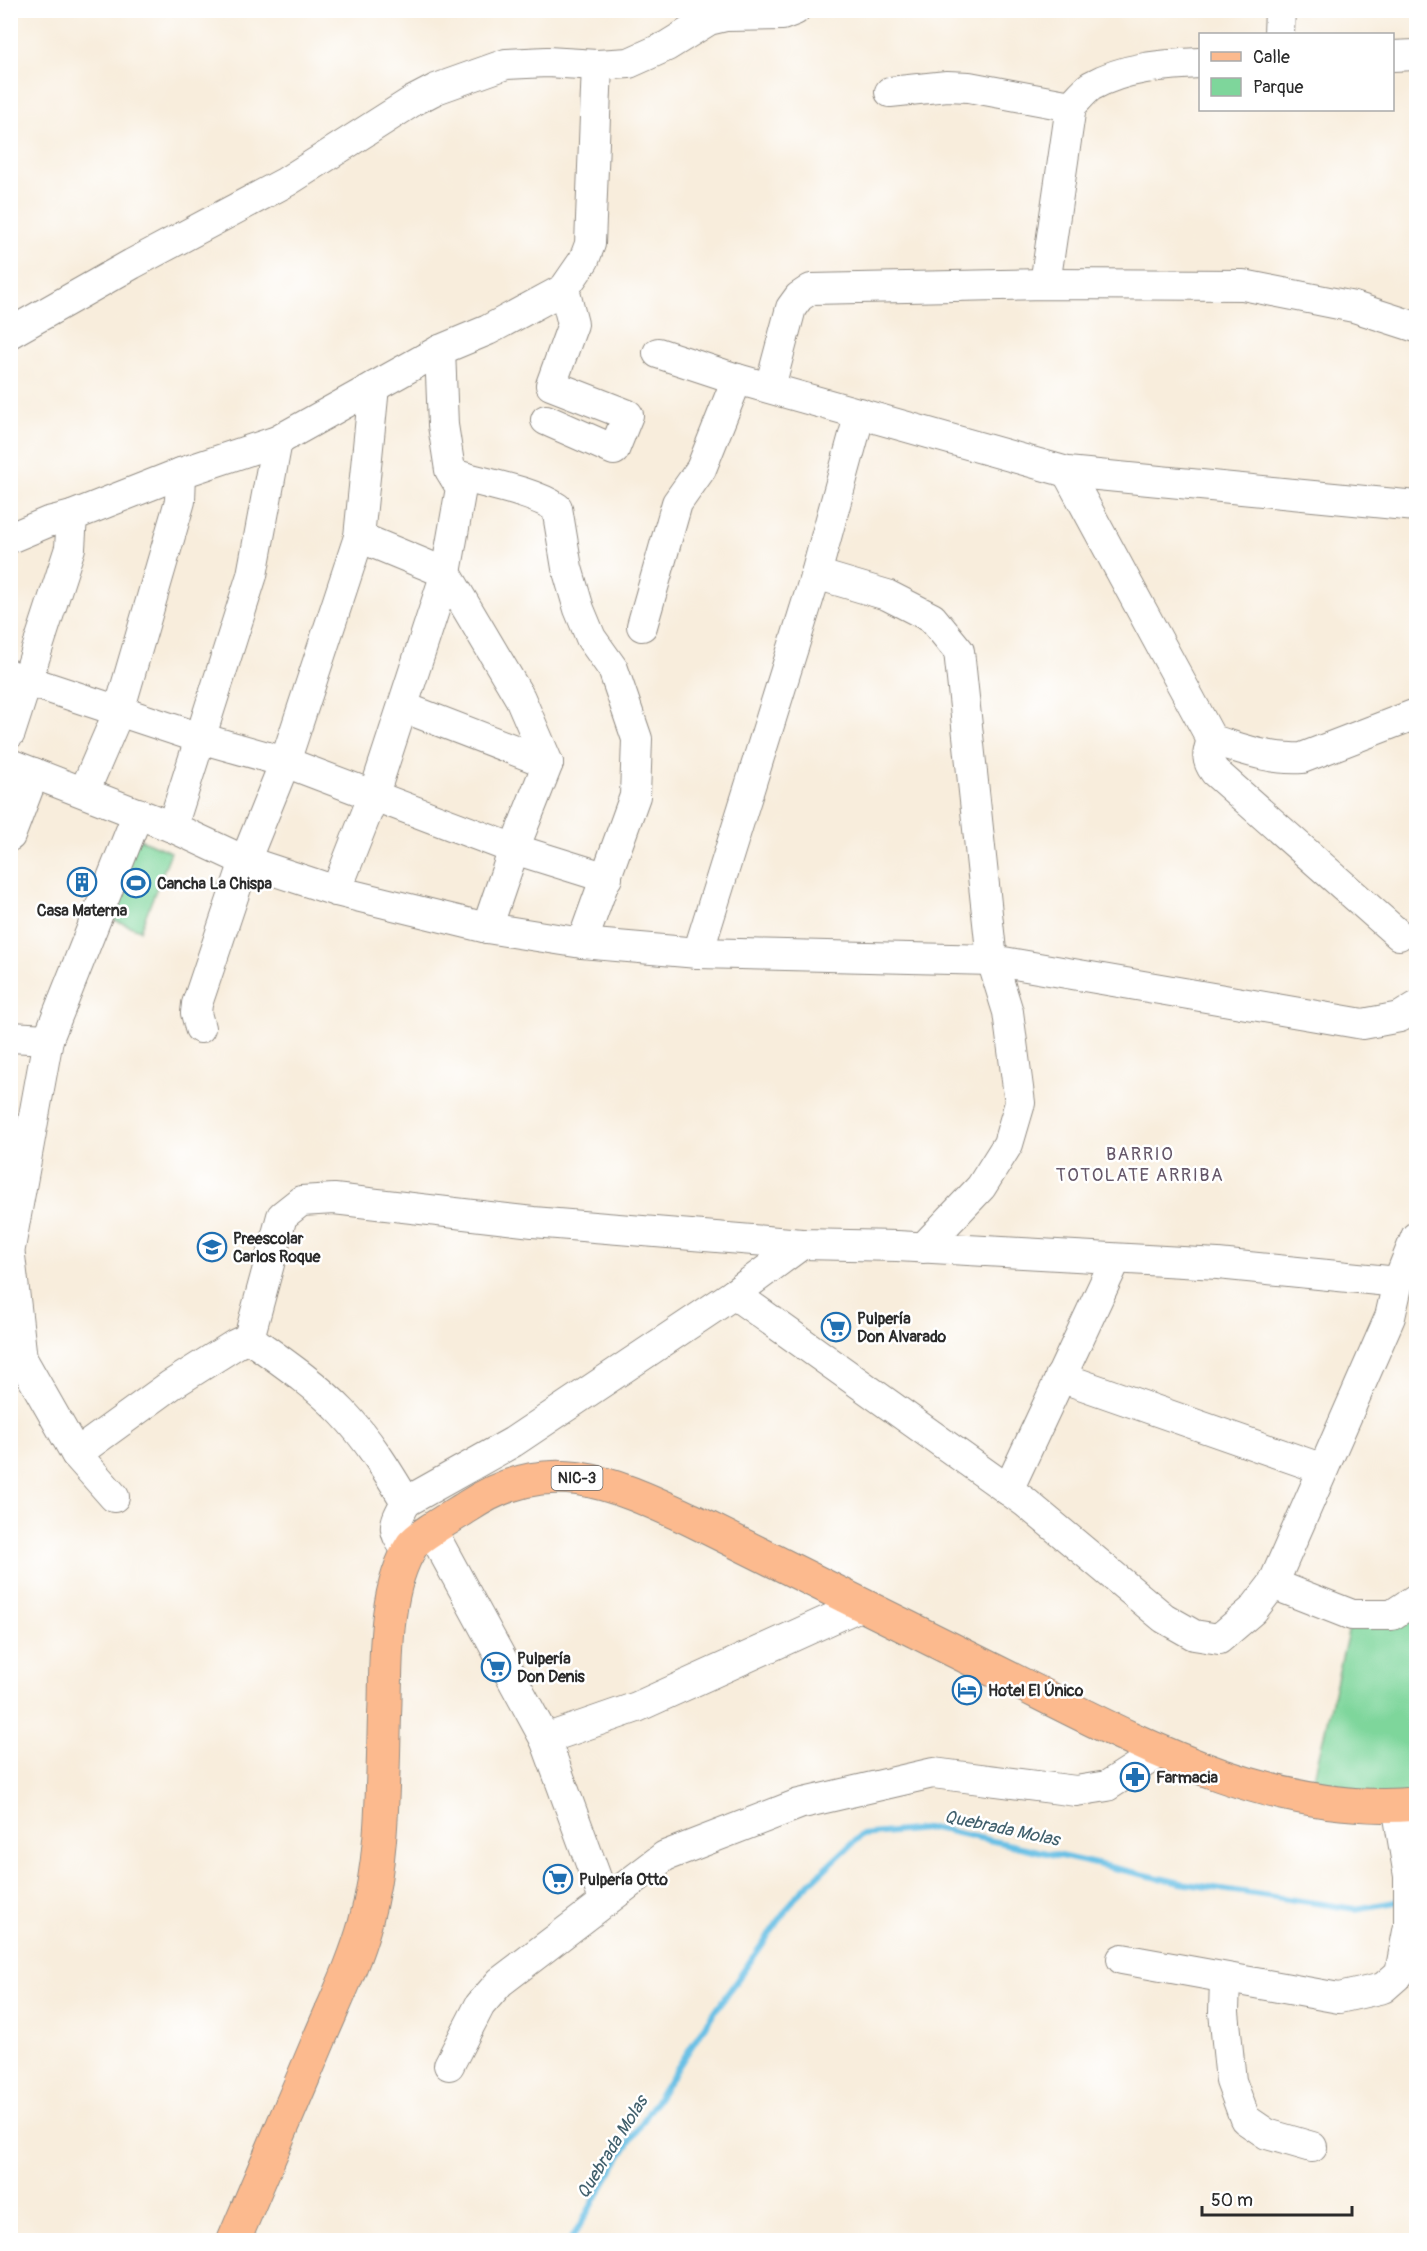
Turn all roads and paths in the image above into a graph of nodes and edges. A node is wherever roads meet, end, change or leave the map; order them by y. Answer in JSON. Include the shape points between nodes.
{"nodes":[{"id":1,"x":795,"y":10,"type":"edge"},
{"id":2,"x":1280,"y":10,"type":"edge"},
{"id":3,"x":1279,"y":33,"type":"edge"},
{"id":4,"x":1416,"y":55,"type":"edge"},
{"id":5,"x":1394,"y":56,"type":"edge"},
{"id":6,"x":1199,"y":63,"type":"edge"},
{"id":7,"x":597,"y":65,"type":"junction"},
{"id":8,"x":890,"y":92,"type":"dead end"},
{"id":9,"x":1071,"y":106,"type":"junction"},
{"id":10,"x":1044,"y":285,"type":"junction"},
{"id":11,"x":564,"y":289,"type":"junction"},
{"id":12,"x":1416,"y":327,"type":"edge"},
{"id":13,"x":10,"y":333,"type":"edge"},
{"id":14,"x":440,"y":350,"type":"junction"},
{"id":15,"x":658,"y":353,"type":"dead end"},
{"id":16,"x":737,"y":379,"type":"junction"},
{"id":17,"x":374,"y":387,"type":"junction"},
{"id":18,"x":770,"y":387,"type":"junction"},
{"id":19,"x":860,"y":413,"type":"junction"},
{"id":20,"x":546,"y":420,"type":"dead end"},
{"id":21,"x":277,"y":441,"type":"junction"},
{"id":22,"x":1067,"y":472,"type":"junction"},
{"id":23,"x":182,"y":473,"type":"junction"},
{"id":24,"x":453,"y":474,"type":"junction"},
{"id":25,"x":1416,"y":506,"type":"edge"},
{"id":26,"x":72,"y":516,"type":"junction"},
{"id":27,"x":359,"y":537,"type":"junction"},
{"id":28,"x":10,"y":538,"type":"edge"},
{"id":29,"x":446,"y":573,"type":"junction"},
{"id":30,"x":816,"y":574,"type":"junction"},
{"id":31,"x":642,"y":626,"type":"dead end"},
{"id":32,"x":19,"y":678,"type":"edge"},
{"id":33,"x":403,"y":707,"type":"junction"},
{"id":34,"x":119,"y":711,"type":"junction"},
{"id":35,"x":1416,"y":714,"type":"edge"},
{"id":36,"x":10,"y":733,"type":"edge"},
{"id":37,"x":200,"y":738,"type":"junction"},
{"id":38,"x":1212,"y":740,"type":"junction"},
{"id":39,"x":285,"y":762,"type":"junction"},
{"id":40,"x":548,"y":763,"type":"junction"},
{"id":41,"x":22,"y":769,"type":"edge"},
{"id":42,"x":84,"y":792,"type":"junction"},
{"id":43,"x":373,"y":797,"type":"junction"},
{"id":44,"x":138,"y":813,"type":"junction"},
{"id":45,"x":172,"y":827,"type":"junction"},
{"id":46,"x":10,"y":836,"type":"edge"},
{"id":47,"x":514,"y":849,"type":"junction"},
{"id":48,"x":245,"y":861,"type":"junction"},
{"id":49,"x":607,"y":878,"type":"junction"},
{"id":50,"x":336,"y":891,"type":"junction"},
{"id":51,"x":487,"y":928,"type":"junction"},
{"id":52,"x":1399,"y":935,"type":"dead end"},
{"id":53,"x":582,"y":942,"type":"junction"},
{"id":54,"x":698,"y":953,"type":"junction"},
{"id":55,"x":992,"y":960,"type":"junction"},
{"id":56,"x":1416,"y":1007,"type":"edge"},
{"id":57,"x":200,"y":1028,"type":"dead end"},
{"id":58,"x":10,"y":1037,"type":"edge"},
{"id":59,"x":48,"y":1039,"type":"junction"},
{"id":60,"x":1416,"y":1238,"type":"edge"},
{"id":61,"x":802,"y":1244,"type":"junction"},
{"id":62,"x":10,"y":1248,"type":"edge"},
{"id":63,"x":923,"y":1248,"type":"junction"},
{"id":64,"x":10,"y":1256,"type":"edge"},
{"id":65,"x":1116,"y":1258,"type":"junction"},
{"id":66,"x":1398,"y":1282,"type":"junction"},
{"id":67,"x":734,"y":1294,"type":"junction"},
{"id":68,"x":249,"y":1338,"type":"junction"},
{"id":69,"x":1060,"y":1377,"type":"junction"},
{"id":70,"x":76,"y":1454,"type":"junction"},
{"id":71,"x":1323,"y":1469,"type":"junction"},
{"id":72,"x":1008,"y":1490,"type":"junction"},
{"id":73,"x":114,"y":1497,"type":"dead end"},
{"id":74,"x":406,"y":1502,"type":"junction"},
{"id":75,"x":432,"y":1530,"type":"junction"},
{"id":76,"x":409,"y":1553,"type":"junction"},
{"id":77,"x":1273,"y":1584,"type":"junction"},
{"id":78,"x":1416,"y":1599,"type":"edge"},
{"id":79,"x":862,"y":1605,"type":"junction"},
{"id":80,"x":545,"y":1740,"type":"junction"},
{"id":81,"x":1160,"y":1752,"type":"junction"},
{"id":82,"x":1407,"y":1804,"type":"edge"},
{"id":83,"x":605,"y":1902,"type":"junction"},
{"id":84,"x":1122,"y":1959,"type":"dead end"},
{"id":85,"x":1225,"y":1979,"type":"junction"},
{"id":86,"x":449,"y":2065,"type":"dead end"},
{"id":87,"x":1312,"y":2147,"type":"dead end"},
{"id":88,"x":234,"y":2241,"type":"edge"}],
"edges":[{"from":1,"to":7,"type":"street","via":[[783,15],[709,20],[667,46],[629,63]]},
{"from":2,"to":3,"type":"street"},
{"from":4,"to":5,"type":"street"},
{"from":6,"to":9,"type":"street","via":[[1148,66],[1120,74],[1089,87]]},
{"from":7,"to":11,"type":"street","via":[[590,244]]},
{"from":7,"to":13,"type":"street","via":[[507,64],[436,89],[286,182]]},
{"from":8,"to":9,"type":"street","via":[[969,87]]},
{"from":9,"to":10,"type":"street"},
{"from":10,"to":12,"type":"street","via":[[1244,285],[1354,307]]},
{"from":10,"to":18,"type":"street","via":[[811,289],[791,308]]},
{"from":11,"to":14,"type":"street","via":[[488,330]]},
{"from":11,"to":20,"type":"street","via":[[573,324],[551,385],[628,415],[614,450]]},
{"from":14,"to":17,"type":"street"},
{"from":14,"to":24,"type":"street","via":[[443,425]]},
{"from":15,"to":16,"type":"street"},
{"from":16,"to":18,"type":"street"},
{"from":16,"to":31,"type":"street","via":[[701,469],[676,503]]},
{"from":17,"to":21,"type":"street"},
{"from":17,"to":27,"type":"street"},
{"from":18,"to":19,"type":"street"},
{"from":19,"to":22,"type":"street"},
{"from":19,"to":30,"type":"street"},
{"from":21,"to":23,"type":"street"},
{"from":21,"to":37,"type":"street","via":[[252,575]]},
{"from":22,"to":25,"type":"street"},
{"from":22,"to":38,"type":"street"},
{"from":23,"to":26,"type":"street"},
{"from":23,"to":34,"type":"street","via":[[180,501]]},
{"from":24,"to":29,"type":"street","via":[[461,488]]},
{"from":24,"to":49,"type":"street","via":[[540,499],[557,508],[579,609],[591,638],[613,669],[637,739],[635,796]]},
{"from":26,"to":28,"type":"street"},
{"from":26,"to":32,"type":"street","via":[[70,548]]},
{"from":27,"to":29,"type":"street"},
{"from":27,"to":39,"type":"street"},
{"from":29,"to":33,"type":"street"},
{"from":29,"to":40,"type":"street","via":[[520,698]]},
{"from":30,"to":54,"type":"street"},
{"from":30,"to":55,"type":"street","via":[[887,596],[932,618],[959,651]]},
{"from":32,"to":34,"type":"street"},
{"from":32,"to":36,"type":"street"},
{"from":33,"to":40,"type":"street"},
{"from":33,"to":43,"type":"street"},
{"from":34,"to":37,"type":"street"},
{"from":34,"to":42,"type":"street"},
{"from":35,"to":38,"type":"street","via":[[1302,758],[1258,755]]},
{"from":37,"to":39,"type":"street"},
{"from":37,"to":45,"type":"street"},
{"from":38,"to":52,"type":"street","via":[[1207,753],[1215,772]]},
{"from":39,"to":43,"type":"street"},
{"from":39,"to":48,"type":"street"},
{"from":40,"to":47,"type":"street"},
{"from":41,"to":42,"type":"street"},
{"from":41,"to":46,"type":"street"},
{"from":42,"to":44,"type":"street"},
{"from":43,"to":47,"type":"street"},
{"from":43,"to":50,"type":"street"},
{"from":44,"to":45,"type":"street"},
{"from":44,"to":59,"type":"street"},
{"from":45,"to":48,"type":"street"},
{"from":47,"to":49,"type":"street"},
{"from":47,"to":51,"type":"street"},
{"from":48,"to":50,"type":"street"},
{"from":48,"to":57,"type":"street","via":[[197,1004]]},
{"from":49,"to":53,"type":"street"},
{"from":50,"to":51,"type":"street"},
{"from":51,"to":53,"type":"street"},
{"from":53,"to":54,"type":"street"},
{"from":54,"to":55,"type":"street"},
{"from":55,"to":56,"type":"street","via":[[1363,1024],[1400,1017]]},
{"from":55,"to":63,"type":"street","via":[[1008,1012],[1020,1103],[1008,1144],[981,1187]]},
{"from":58,"to":59,"type":"street"},
{"from":59,"to":62,"type":"street"},
{"from":60,"to":66,"type":"street"},
{"from":61,"to":63,"type":"street"},
{"from":61,"to":67,"type":"street"},
{"from":61,"to":68,"type":"street","via":[[533,1222],[334,1198],[302,1201],[282,1216]]},
{"from":63,"to":65,"type":"street"},
{"from":64,"to":70,"type":"street","via":[[22,1359]]},
{"from":65,"to":66,"type":"street"},
{"from":65,"to":69,"type":"street"},
{"from":66,"to":71,"type":"street","via":[[1390,1317]]},
{"from":67,"to":72,"type":"street"},
{"from":67,"to":74,"type":"street","via":[[513,1443]]},
{"from":68,"to":70,"type":"street","via":[[171,1385]]},
{"from":68,"to":74,"type":"street","via":[[342,1412],[380,1458]]},
{"from":69,"to":71,"type":"street"},
{"from":69,"to":72,"type":"street"},
{"from":70,"to":73,"type":"street"},
{"from":71,"to":77,"type":"street"},
{"from":72,"to":77,"type":"street","via":[[1164,1618],[1194,1635],[1219,1639],[1254,1610]]},
{"from":74,"to":76,"type":"street","via":[[395,1525],[396,1535]]},
{"from":75,"to":76,"type":"main road","number":"NIC-3","via":[[413,1544]]},
{"from":75,"to":79,"type":"main road","number":"NIC-3","via":[[480,1498],[513,1484],[541,1478],[585,1478],[629,1491]]},
{"from":75,"to":80,"type":"street"},
{"from":76,"to":88,"type":"main road","number":"NIC-3","via":[[396,1583],[387,1631],[377,1869],[365,1925]]},
{"from":77,"to":78,"type":"street","via":[[1352,1614],[1392,1615]]},
{"from":79,"to":80,"type":"street","via":[[637,1707]]},
{"from":79,"to":81,"type":"main road","number":"NIC-3"},
{"from":80,"to":83,"type":"street"},
{"from":81,"to":82,"type":"main road","number":"NIC-3","via":[[1309,1799],[1357,1805]]},
{"from":81,"to":83,"type":"street","via":[[1107,1786],[1076,1791],[933,1773],[799,1804],[665,1856]]},
{"from":82,"to":85,"type":"street","via":[[1409,1926],[1400,1973],[1383,1988],[1339,1998]]},
{"from":83,"to":86,"type":"street","via":[[500,1982],[480,2005]]},
{"from":84,"to":85,"type":"street"},
{"from":85,"to":87,"type":"street","via":[[1231,2081],[1245,2119],[1267,2134]]}]}
